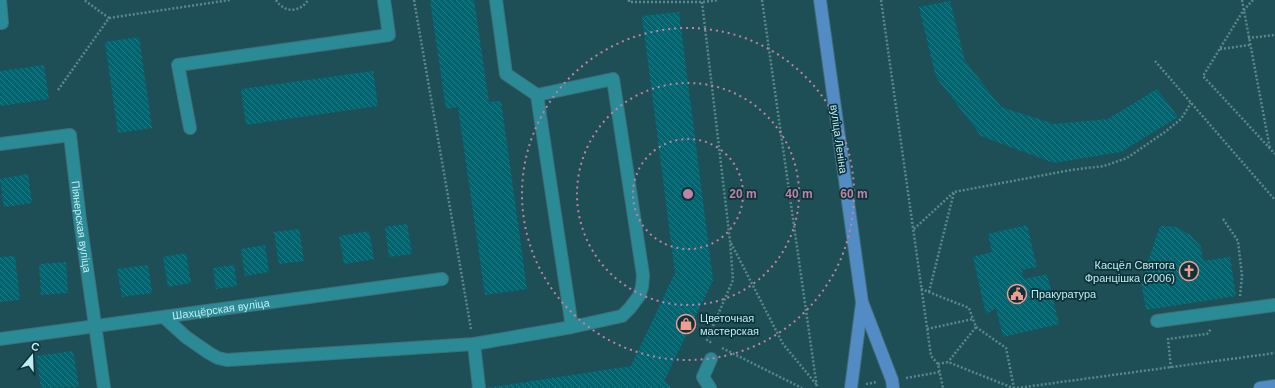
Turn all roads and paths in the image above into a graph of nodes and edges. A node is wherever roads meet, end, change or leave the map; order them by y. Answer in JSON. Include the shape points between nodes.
{"nodes":[{"id":1,"x":0,"y":0,"type":"edge"},
{"id":2,"x":84,"y":0,"type":"edge"},
{"id":3,"x":230,"y":0,"type":"edge"},
{"id":4,"x":276,"y":0,"type":"edge"},
{"id":5,"x":308,"y":0,"type":"edge"},
{"id":6,"x":384,"y":0,"type":"edge"},
{"id":7,"x":414,"y":0,"type":"edge"},
{"id":8,"x":496,"y":0,"type":"edge"},
{"id":9,"x":629,"y":0,"type":"edge"},
{"id":10,"x":719,"y":0,"type":"edge"},
{"id":11,"x":762,"y":0,"type":"edge"},
{"id":12,"x":820,"y":0,"type":"edge"},
{"id":13,"x":881,"y":0,"type":"edge"},
{"id":14,"x":1242,"y":0,"type":"edge"},
{"id":15,"x":1253,"y":0,"type":"edge"},
{"id":16,"x":702,"y":2,"type":"junction"},
{"id":17,"x":1243,"y":11,"type":"junction"},
{"id":18,"x":109,"y":18,"type":"junction"},
{"id":19,"x":0,"y":23,"type":"edge"},
{"id":20,"x":1275,"y":35,"type":"edge"},
{"id":21,"x":1248,"y":38,"type":"junction"},
{"id":22,"x":1250,"y":45,"type":"junction"},
{"id":23,"x":1219,"y":50,"type":"junction"},
{"id":24,"x":1155,"y":61,"type":"dead end"},
{"id":25,"x":58,"y":90,"type":"dead end"},
{"id":26,"x":537,"y":95,"type":"junction"},
{"id":27,"x":1191,"y":103,"type":"junction"},
{"id":28,"x":190,"y":128,"type":"dead end"},
{"id":29,"x":0,"y":144,"type":"edge"},
{"id":30,"x":1270,"y":149,"type":"junction"},
{"id":31,"x":1275,"y":154,"type":"edge"},
{"id":32,"x":954,"y":192,"type":"junction"},
{"id":33,"x":1275,"y":200,"type":"edge"},
{"id":34,"x":913,"y":230,"type":"junction"},
{"id":35,"x":730,"y":241,"type":"junction"},
{"id":36,"x":442,"y":279,"type":"dead end"},
{"id":37,"x":921,"y":289,"type":"junction"},
{"id":38,"x":928,"y":292,"type":"junction"},
{"id":39,"x":862,"y":302,"type":"junction"},
{"id":40,"x":1275,"y":305,"type":"edge"},
{"id":41,"x":165,"y":318,"type":"junction"},
{"id":42,"x":973,"y":319,"type":"junction"},
{"id":43,"x":1157,"y":321,"type":"dead end"},
{"id":44,"x":95,"y":326,"type":"junction"},
{"id":45,"x":572,"y":327,"type":"junction"},
{"id":46,"x":976,"y":327,"type":"junction"},
{"id":47,"x":927,"y":329,"type":"junction"},
{"id":48,"x":0,"y":339,"type":"edge"},
{"id":49,"x":474,"y":344,"type":"junction"},
{"id":50,"x":714,"y":344,"type":"dead end"},
{"id":51,"x":721,"y":347,"type":"dead end"},
{"id":52,"x":1275,"y":353,"type":"edge"},
{"id":53,"x":710,"y":360,"type":"dead end"},
{"id":54,"x":948,"y":362,"type":"junction"},
{"id":55,"x":938,"y":364,"type":"junction"},
{"id":56,"x":816,"y":384,"type":"junction"},
{"id":57,"x":1275,"y":386,"type":"edge"},
{"id":58,"x":104,"y":388,"type":"edge"},
{"id":59,"x":479,"y":388,"type":"edge"},
{"id":60,"x":710,"y":388,"type":"edge"},
{"id":61,"x":802,"y":388,"type":"edge"},
{"id":62,"x":817,"y":388,"type":"edge"},
{"id":63,"x":851,"y":388,"type":"edge"},
{"id":64,"x":893,"y":388,"type":"edge"},
{"id":65,"x":943,"y":388,"type":"edge"},
{"id":66,"x":1015,"y":388,"type":"edge"},
{"id":67,"x":1260,"y":388,"type":"edge"}],
"edges":[{"from":1,"to":19,"type":"street"},
{"from":2,"to":18,"type":"path"},
{"from":3,"to":18,"type":"path"},
{"from":4,"to":5,"type":"path","via":[[283,8],[294,10],[305,5]]},
{"from":6,"to":28,"type":"street","via":[[389,35],[178,65]]},
{"from":7,"to":49,"type":"path"},
{"from":8,"to":26,"type":"street","via":[[506,74]]},
{"from":9,"to":16,"type":"path"},
{"from":10,"to":16,"type":"path"},
{"from":11,"to":56,"type":"path"},
{"from":12,"to":39,"type":"main road","name":"вуліца Леніна"},
{"from":13,"to":34,"type":"path"},
{"from":14,"to":17,"type":"path"},
{"from":15,"to":17,"type":"path"},
{"from":16,"to":35,"type":"path"},
{"from":17,"to":21,"type":"path"},
{"from":17,"to":23,"type":"path"},
{"from":18,"to":25,"type":"path"},
{"from":20,"to":21,"type":"path"},
{"from":21,"to":22,"type":"path"},
{"from":22,"to":23,"type":"path"},
{"from":22,"to":30,"type":"path"},
{"from":23,"to":30,"type":"path","via":[[1203,76]]},
{"from":24,"to":27,"type":"path"},
{"from":26,"to":45,"type":"street"},
{"from":26,"to":45,"type":"street","via":[[613,79],[642,267],[642,287],[639,296],[622,316]]},
{"from":27,"to":32,"type":"path","via":[[1181,119],[1126,158],[1104,166]]},
{"from":27,"to":33,"type":"path"},
{"from":29,"to":44,"type":"street","name":"Піянерская вуліца","via":[[70,134]]},
{"from":30,"to":31,"type":"path"},
{"from":32,"to":34,"type":"path"},
{"from":32,"to":38,"type":"path"},
{"from":34,"to":37,"type":"path"},
{"from":35,"to":50,"type":"path","via":[[734,280],[707,340]]},
{"from":35,"to":56,"type":"path","via":[[783,344]]},
{"from":36,"to":41,"type":"street","name":"Шахцёрская вуліца"},
{"from":37,"to":38,"type":"path"},
{"from":37,"to":47,"type":"path"},
{"from":38,"to":42,"type":"path","via":[[969,308]]},
{"from":39,"to":63,"type":"main road","name":"вуліца Леніна"},
{"from":39,"to":64,"type":"main road","name":"вуліца Леніна"},
{"from":40,"to":43,"type":"street"},
{"from":41,"to":44,"type":"street","name":"Шахцёрская вуліца"},
{"from":41,"to":49,"type":"street","via":[[209,353],[227,360]]},
{"from":42,"to":46,"type":"path"},
{"from":42,"to":47,"type":"path"},
{"from":44,"to":48,"type":"street","name":"Шахцёрская вуліца"},
{"from":44,"to":58,"type":"street","name":"Піянерская вуліца"},
{"from":45,"to":49,"type":"street"},
{"from":46,"to":54,"type":"path"},
{"from":46,"to":66,"type":"path","via":[[1006,348]]},
{"from":47,"to":55,"type":"path","via":[[931,356]]},
{"from":49,"to":59,"type":"street"},
{"from":51,"to":61,"type":"path"},
{"from":52,"to":66,"type":"path"},
{"from":53,"to":60,"type":"street","via":[[703,377]]},
{"from":54,"to":55,"type":"path"},
{"from":54,"to":66,"type":"path"},
{"from":55,"to":65,"type":"path"},
{"from":56,"to":62,"type":"path"},
{"from":57,"to":67,"type":"main road"}]}
